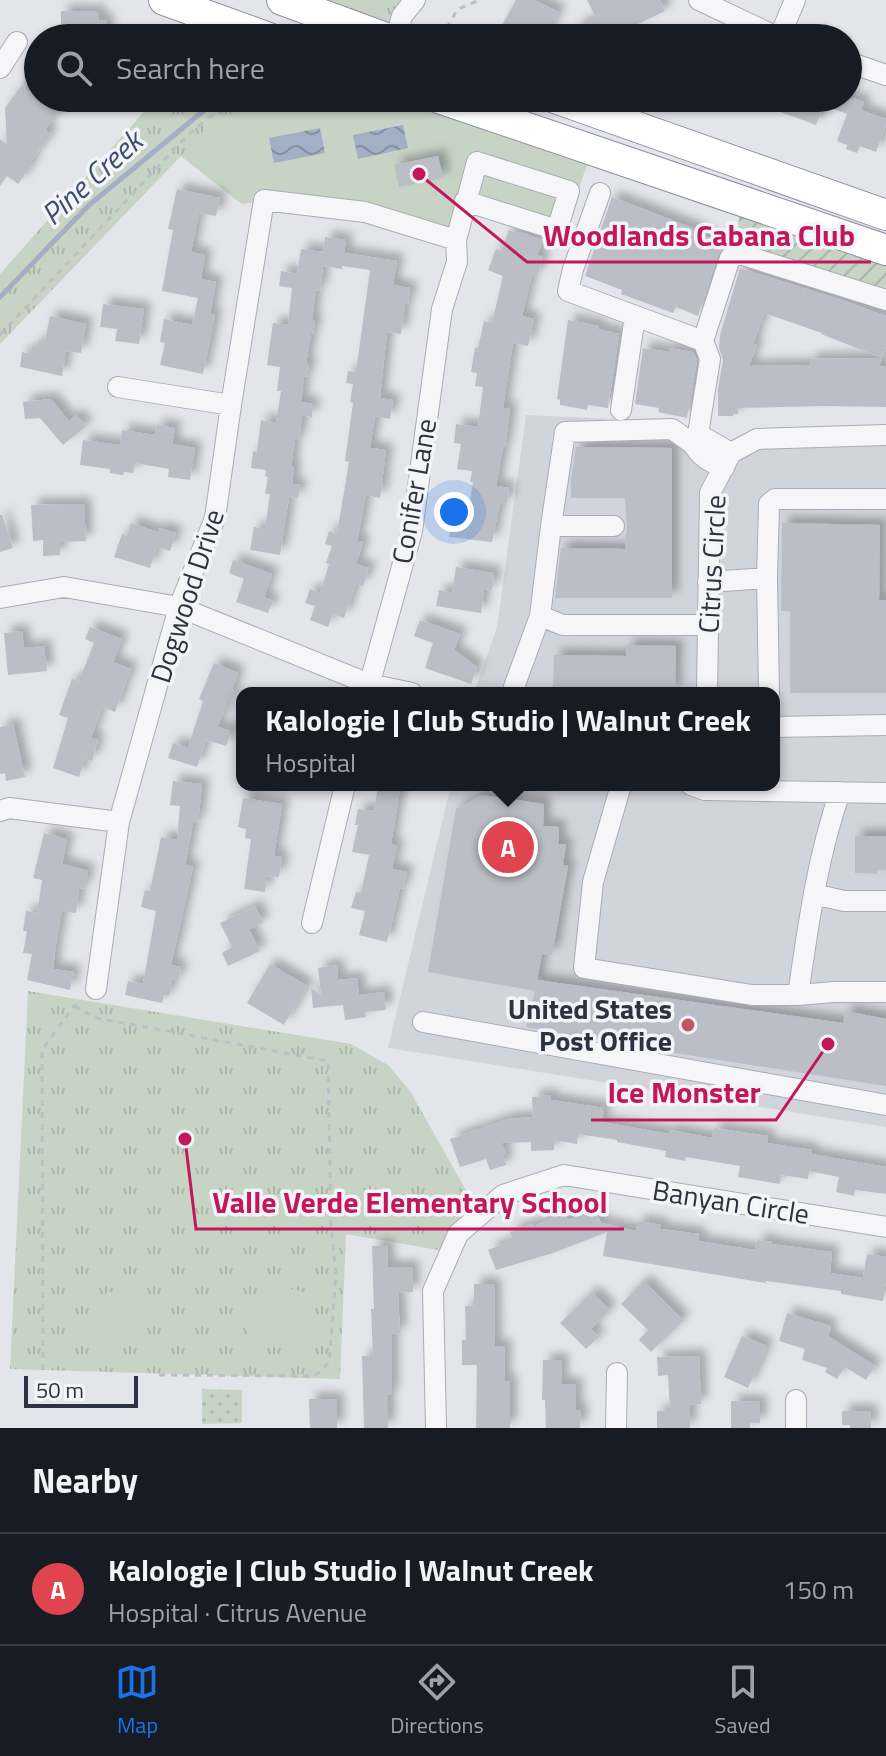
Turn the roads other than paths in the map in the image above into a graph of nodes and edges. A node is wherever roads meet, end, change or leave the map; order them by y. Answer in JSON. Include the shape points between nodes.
{"nodes":[{"id":1,"x":164,"y":0,"type":"edge"},
{"id":2,"x":415,"y":0,"type":"edge"},
{"id":3,"x":699,"y":0,"type":"edge"},
{"id":4,"x":795,"y":0,"type":"edge"},
{"id":5,"x":289,"y":2,"type":"edge"},
{"id":6,"x":230,"y":24,"type":"edge"},
{"id":7,"x":349,"y":24,"type":"edge"},
{"id":8,"x":396,"y":24,"type":"edge"},
{"id":9,"x":750,"y":24,"type":"edge"},
{"id":10,"x":785,"y":24,"type":"edge"},
{"id":11,"x":17,"y":42,"type":"dead end"},
{"id":12,"x":862,"y":67,"type":"edge"},
{"id":13,"x":0,"y":68,"type":"edge"},
{"id":14,"x":886,"y":75,"type":"edge"},
{"id":15,"x":480,"y":112,"type":"edge"},
{"id":16,"x":595,"y":112,"type":"edge"},
{"id":17,"x":600,"y":193,"type":"dead end"},
{"id":18,"x":465,"y":201,"type":"junction"},
{"id":19,"x":886,"y":215,"type":"edge"},
{"id":20,"x":456,"y":240,"type":"junction"},
{"id":21,"x":886,"y":250,"type":"edge"},
{"id":22,"x":886,"y":300,"type":"edge"},
{"id":23,"x":635,"y":316,"type":"junction"},
{"id":24,"x":703,"y":341,"type":"junction"},
{"id":25,"x":118,"y":387,"type":"dead end"},
{"id":26,"x":231,"y":405,"type":"junction"},
{"id":27,"x":621,"y":410,"type":"dead end"},
{"id":28,"x":886,"y":435,"type":"edge"},
{"id":29,"x":727,"y":460,"type":"junction"},
{"id":30,"x":886,"y":499,"type":"edge"},
{"id":31,"x":551,"y":526,"type":"junction"},
{"id":32,"x":614,"y":526,"type":"dead end"},
{"id":33,"x":767,"y":578,"type":"junction"},
{"id":34,"x":708,"y":582,"type":"junction"},
{"id":35,"x":0,"y":598,"type":"edge"},
{"id":36,"x":179,"y":607,"type":"junction"},
{"id":37,"x":540,"y":616,"type":"junction"},
{"id":38,"x":708,"y":625,"type":"junction"},
{"id":39,"x":366,"y":687,"type":"edge"},
{"id":40,"x":368,"y":687,"type":"edge"},
{"id":41,"x":514,"y":687,"type":"dead end"},
{"id":42,"x":707,"y":687,"type":"edge"},
{"id":43,"x":769,"y":687,"type":"edge"},
{"id":44,"x":886,"y":725,"type":"edge"},
{"id":45,"x":780,"y":727,"type":"edge"},
{"id":46,"x":780,"y":790,"type":"edge"},
{"id":47,"x":344,"y":791,"type":"edge"},
{"id":48,"x":619,"y":791,"type":"edge"},
{"id":49,"x":840,"y":792,"type":"junction"},
{"id":50,"x":886,"y":793,"type":"edge"},
{"id":51,"x":0,"y":811,"type":"edge"},
{"id":52,"x":119,"y":822,"type":"junction"},
{"id":53,"x":814,"y":894,"type":"junction"},
{"id":54,"x":886,"y":901,"type":"edge"},
{"id":55,"x":312,"y":923,"type":"dead end"},
{"id":56,"x":96,"y":989,"type":"road end"},
{"id":57,"x":886,"y":992,"type":"edge"},
{"id":58,"x":798,"y":995,"type":"junction"},
{"id":59,"x":423,"y":1022,"type":"dead end"},
{"id":60,"x":886,"y":1105,"type":"edge"},
{"id":61,"x":886,"y":1227,"type":"edge"},
{"id":62,"x":617,"y":1373,"type":"dead end"},
{"id":63,"x":796,"y":1400,"type":"dead end"},
{"id":64,"x":436,"y":1428,"type":"edge"},
{"id":65,"x":616,"y":1428,"type":"edge"},
{"id":66,"x":796,"y":1428,"type":"edge"}],
"edges":[{"from":1,"to":6,"type":"highway"},
{"from":2,"to":8,"type":"street"},
{"from":3,"to":9,"type":"street"},
{"from":4,"to":10,"type":"street"},
{"from":5,"to":7,"type":"highway"},
{"from":11,"to":13,"type":"street"},
{"from":12,"to":14,"type":"street"},
{"from":15,"to":21,"type":"highway"},
{"from":16,"to":19,"type":"highway"},
{"from":17,"to":23,"type":"street","via":[[568,291]]},
{"from":18,"to":18,"type":"street","name":"Conifer Lane","via":[[557,230],[569,191],[477,162]]},
{"from":18,"to":20,"type":"street","name":"Conifer Lane"},
{"from":20,"to":26,"type":"street","name":"Dogwood Drive","via":[[365,212],[264,200]]},
{"from":20,"to":40,"type":"street","name":"Conifer Lane","via":[[457,262],[442,309],[412,531]]},
{"from":22,"to":24,"type":"street","via":[[740,254],[730,258]]},
{"from":23,"to":24,"type":"street"},
{"from":23,"to":27,"type":"street"},
{"from":24,"to":29,"type":"street","via":[[710,359],[698,434]]},
{"from":25,"to":26,"type":"street"},
{"from":26,"to":36,"type":"street","name":"Dogwood Drive","via":[[215,518]]},
{"from":28,"to":29,"type":"street","via":[[757,439]]},
{"from":29,"to":31,"type":"street","via":[[705,443],[693,444],[672,429],[565,432]]},
{"from":29,"to":34,"type":"street","name":"Citrus Circle","via":[[710,493]]},
{"from":30,"to":33,"type":"street","via":[[775,499],[769,504]]},
{"from":31,"to":32,"type":"street"},
{"from":31,"to":37,"type":"street"},
{"from":33,"to":34,"type":"street"},
{"from":33,"to":43,"type":"street"},
{"from":34,"to":38,"type":"street","name":"Citrus Circle"},
{"from":35,"to":36,"type":"street","via":[[64,587]]},
{"from":36,"to":39,"type":"street"},
{"from":36,"to":52,"type":"street","name":"Dogwood Drive"},
{"from":37,"to":38,"type":"street","via":[[563,625]]},
{"from":37,"to":41,"type":"street"},
{"from":38,"to":42,"type":"street","name":"Citrus Circle"},
{"from":44,"to":45,"type":"street"},
{"from":46,"to":49,"type":"street"},
{"from":47,"to":55,"type":"street"},
{"from":48,"to":58,"type":"street","via":[[593,882],[584,968],[752,995]]},
{"from":49,"to":50,"type":"street"},
{"from":49,"to":53,"type":"street"},
{"from":51,"to":52,"type":"street"},
{"from":52,"to":56,"type":"street","name":"Dogwood Drive"},
{"from":53,"to":54,"type":"street","via":[[844,901]]},
{"from":53,"to":58,"type":"street"},
{"from":57,"to":58,"type":"street"},
{"from":59,"to":60,"type":"street"},
{"from":61,"to":64,"type":"street","name":"Banyan Circle","via":[[564,1175],[503,1195],[458,1234],[433,1291]]},
{"from":62,"to":65,"type":"street"},
{"from":63,"to":66,"type":"street"}]}
